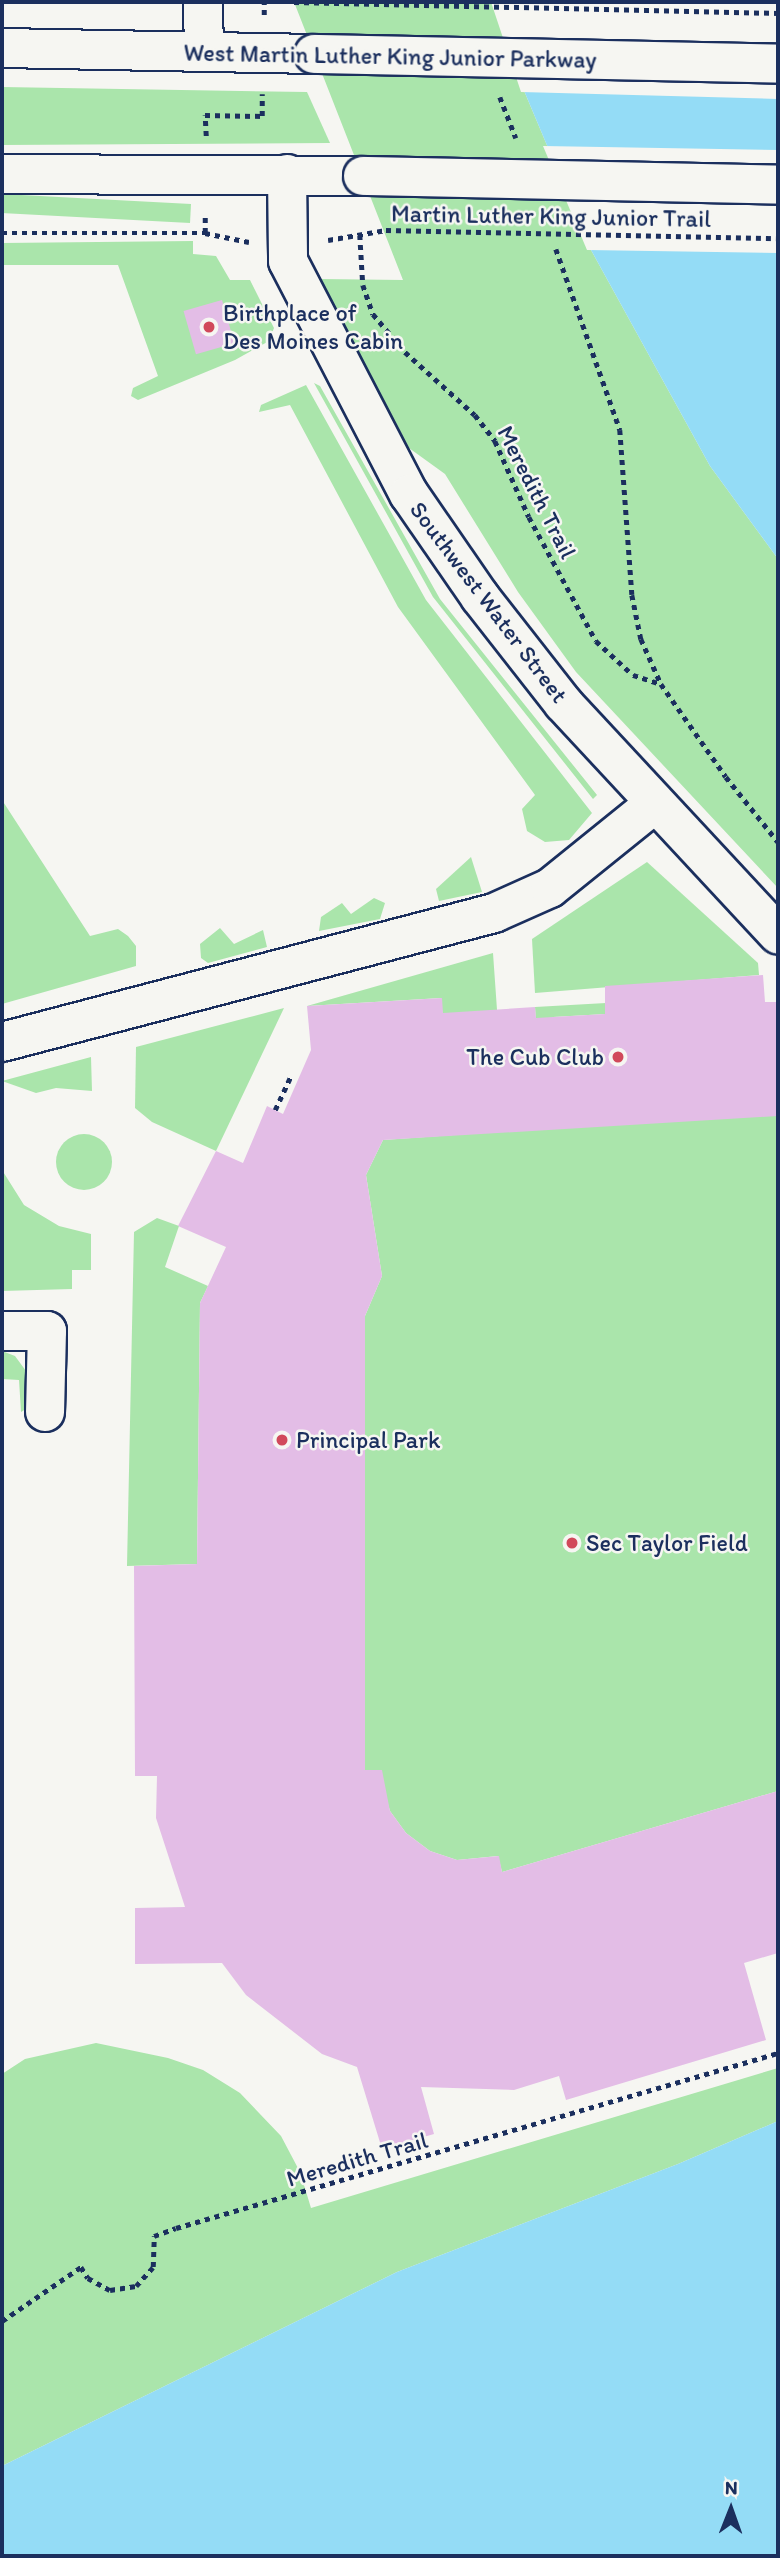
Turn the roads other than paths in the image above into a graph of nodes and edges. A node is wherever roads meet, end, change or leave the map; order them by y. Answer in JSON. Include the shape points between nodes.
{"nodes":[{"id":1,"x":204,"y":2,"type":"edge"},
{"id":2,"x":2,"y":48,"type":"edge"},
{"id":3,"x":204,"y":52,"type":"junction"},
{"id":4,"x":778,"y":64,"type":"edge"},
{"id":5,"x":2,"y":174,"type":"edge"},
{"id":6,"x":287,"y":174,"type":"junction"},
{"id":7,"x":778,"y":185,"type":"edge"},
{"id":8,"x":653,"y":805,"type":"junction"},
{"id":9,"x":778,"y":934,"type":"edge"},
{"id":10,"x":2,"y":1042,"type":"edge"},
{"id":11,"x":2,"y":1331,"type":"edge"},
{"id":12,"x":45,"y":1412,"type":"dead end"}],
"edges":[{"from":1,"to":3,"type":"main road"},
{"from":2,"to":3,"type":"main road","name":"West Martin Luther King Junior Parkway"},
{"from":3,"to":4,"type":"main road","name":"West Martin Luther King Junior Parkway","bridge":true},
{"from":5,"to":6,"type":"main road"},
{"from":6,"to":7,"type":"main road","bridge":true},
{"from":6,"to":8,"type":"main road","name":"Southwest Water Street","via":[[288,261],[409,494],[496,618]]},
{"from":8,"to":9,"type":"main road","name":"Southwest Water Street"},
{"from":8,"to":10,"type":"main road","via":[[550,888],[494,914]]},
{"from":11,"to":12,"type":"main road","via":[[47,1331]]}]}
